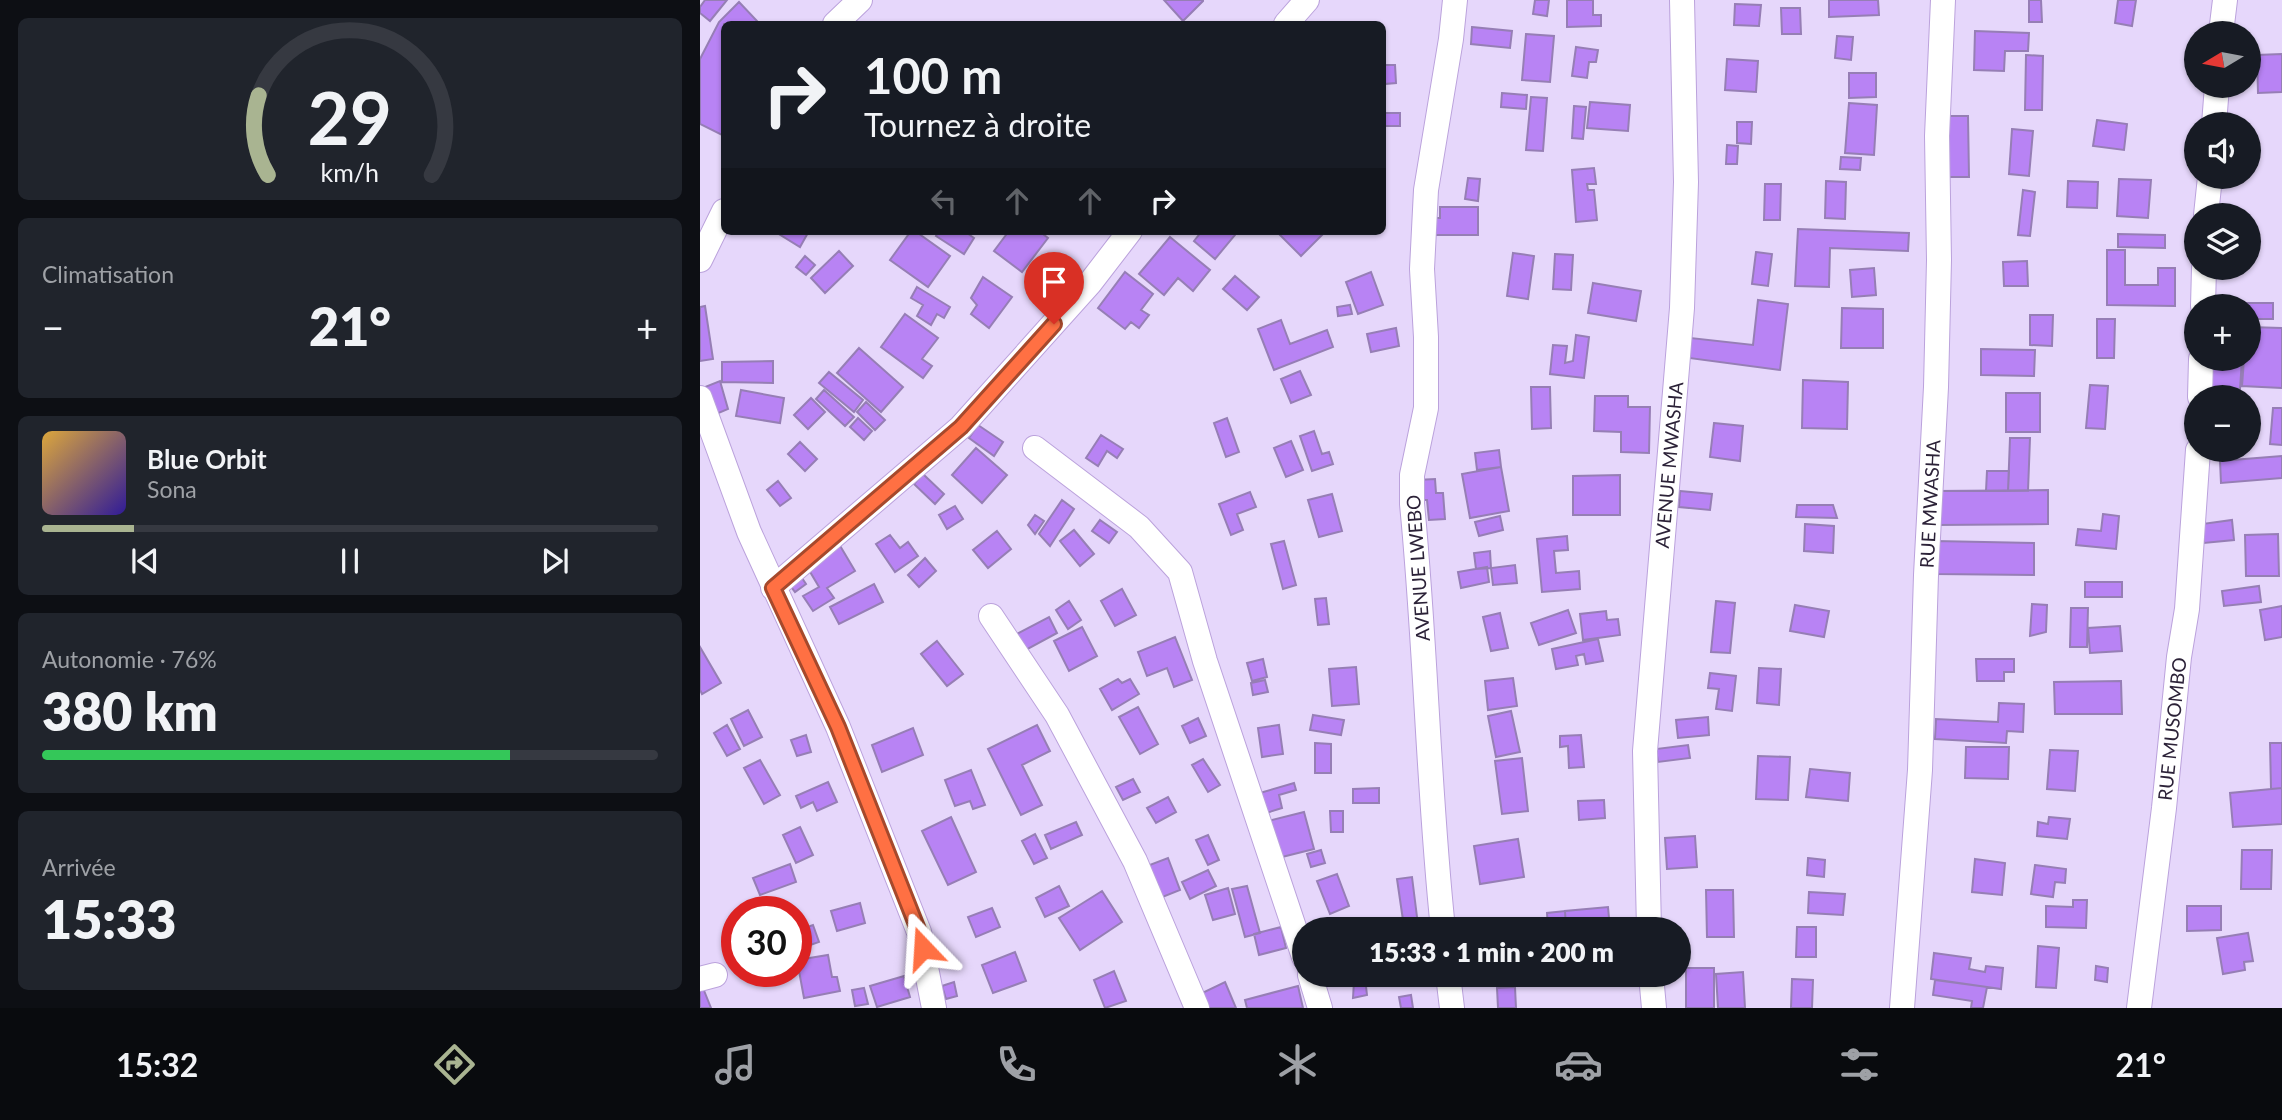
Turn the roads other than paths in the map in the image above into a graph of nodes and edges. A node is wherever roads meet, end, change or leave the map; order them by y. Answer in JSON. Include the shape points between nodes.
{"nodes":[{"id":1,"x":860,"y":0,"type":"edge"},
{"id":2,"x":1307,"y":0,"type":"edge"},
{"id":3,"x":1455,"y":0,"type":"edge"},
{"id":4,"x":1682,"y":0,"type":"edge"},
{"id":5,"x":1943,"y":0,"type":"edge"},
{"id":6,"x":2225,"y":0,"type":"edge"},
{"id":7,"x":838,"y":21,"type":"edge"},
{"id":8,"x":1289,"y":21,"type":"edge"},
{"id":9,"x":2222,"y":21,"type":"edge"},
{"id":10,"x":721,"y":217,"type":"edge"},
{"id":11,"x":1126,"y":235,"type":"edge"},
{"id":12,"x":700,"y":260,"type":"edge"},
{"id":13,"x":700,"y":398,"type":"edge"},
{"id":14,"x":1035,"y":448,"type":"dead end"},
{"id":15,"x":2197,"y":462,"type":"edge"},
{"id":16,"x":773,"y":588,"type":"junction"},
{"id":17,"x":991,"y":616,"type":"dead end"},
{"id":18,"x":1442,"y":917,"type":"edge"},
{"id":19,"x":1648,"y":917,"type":"edge"},
{"id":20,"x":1292,"y":921,"type":"edge"},
{"id":21,"x":1314,"y":987,"type":"edge"},
{"id":22,"x":1449,"y":987,"type":"edge"},
{"id":23,"x":1652,"y":987,"type":"edge"},
{"id":24,"x":934,"y":1008,"type":"edge"},
{"id":25,"x":1197,"y":1008,"type":"edge"},
{"id":26,"x":1320,"y":1008,"type":"edge"},
{"id":27,"x":1452,"y":1008,"type":"edge"},
{"id":28,"x":1654,"y":1008,"type":"edge"},
{"id":29,"x":1902,"y":1008,"type":"edge"},
{"id":30,"x":2139,"y":1008,"type":"edge"}],
"edges":[{"from":1,"to":7,"type":"street"},
{"from":2,"to":8,"type":"street"},
{"from":3,"to":18,"type":"street","name":"AVENUE LWEBO","via":[[1426,190],[1422,269],[1426,408],[1412,475]]},
{"from":4,"to":19,"type":"street","name":"AVENUE MWASHA","via":[[1686,182],[1682,309],[1645,751]]},
{"from":5,"to":29,"type":"street","name":"RUE MWASHA","via":[[1937,136],[1936,387],[1920,770]]},
{"from":6,"to":9,"type":"street"},
{"from":10,"to":12,"type":"street"},
{"from":11,"to":16,"type":"street","via":[[1090,283],[961,427]]},
{"from":13,"to":16,"type":"street"},
{"from":14,"to":20,"type":"street","via":[[1139,527],[1180,572]]},
{"from":15,"to":30,"type":"street","name":"RUE MUSOMBO","via":[[2187,609]]},
{"from":16,"to":24,"type":"street","via":[[838,727],[919,932]]},
{"from":17,"to":25,"type":"street","via":[[1058,715],[1135,861]]},
{"from":21,"to":26,"type":"street"},
{"from":22,"to":27,"type":"street"},
{"from":23,"to":28,"type":"street"}]}
